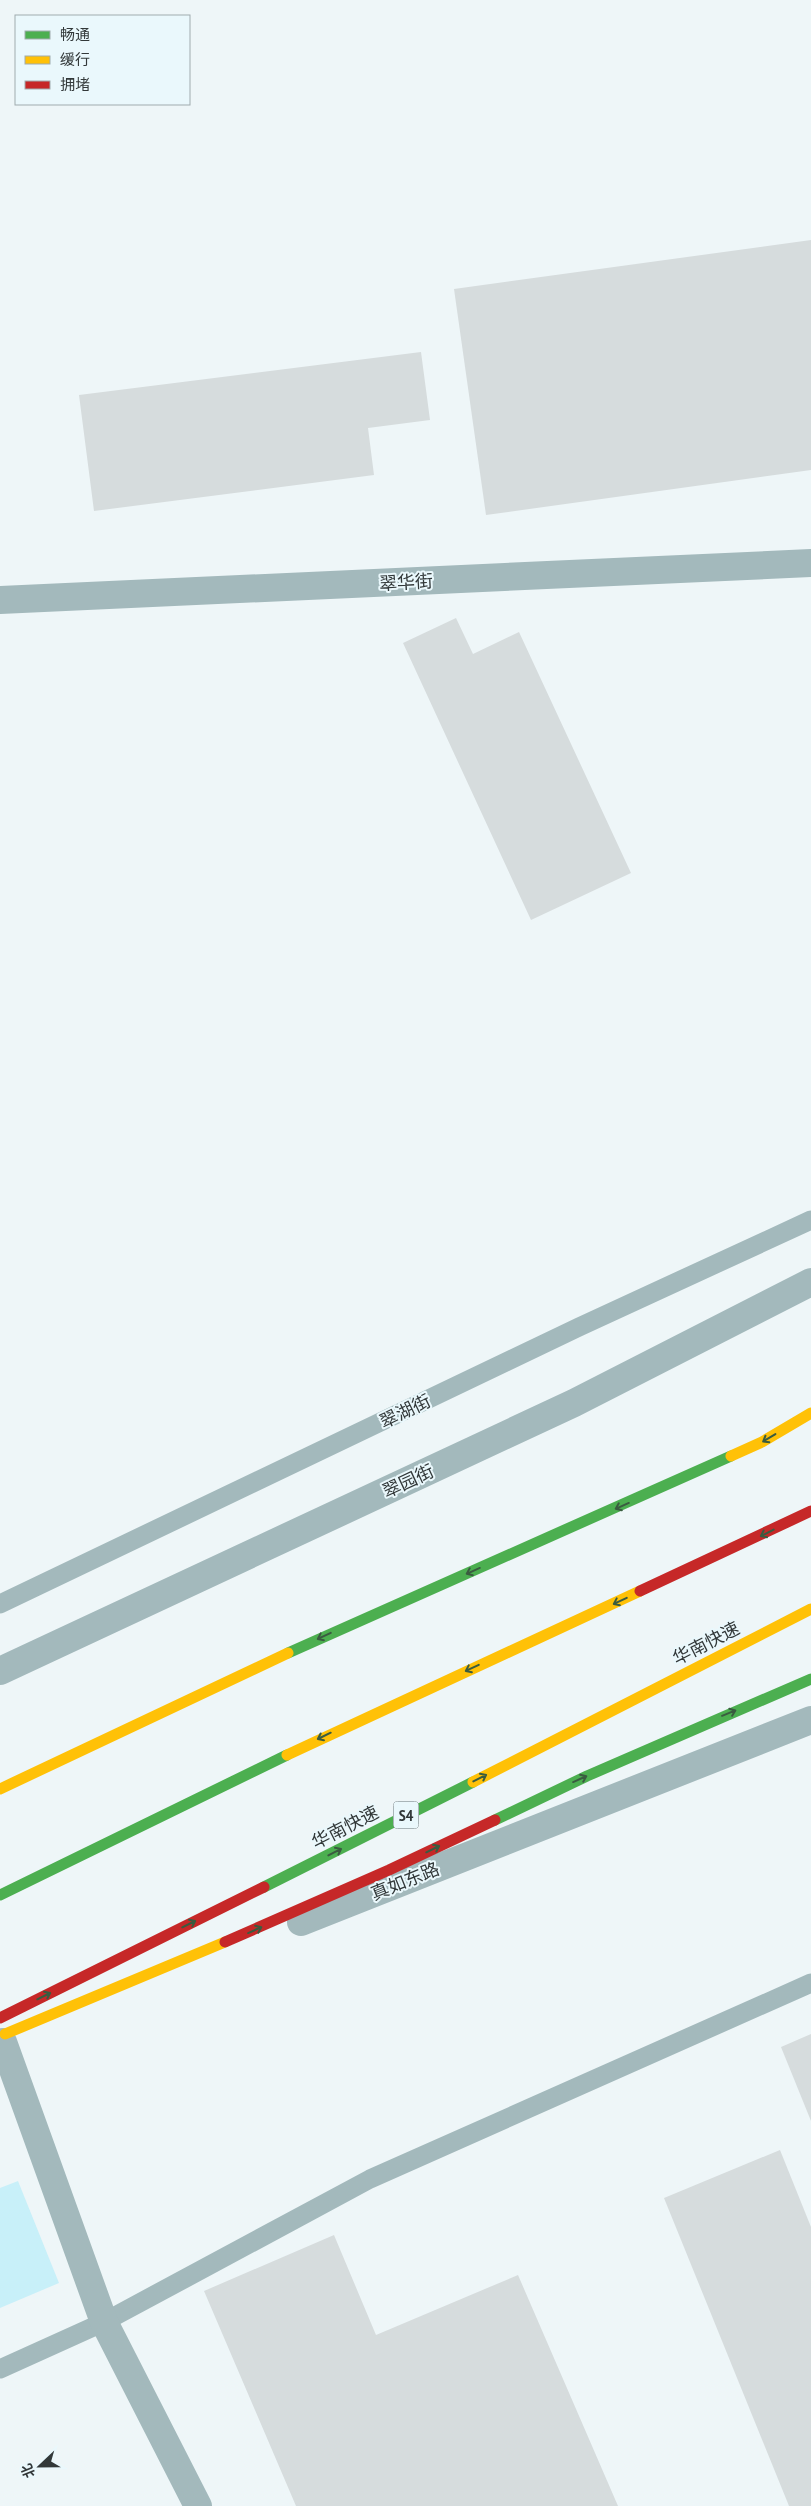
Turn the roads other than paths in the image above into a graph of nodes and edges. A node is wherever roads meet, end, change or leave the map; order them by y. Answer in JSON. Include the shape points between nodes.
{"nodes":[{"id":1,"x":811,"y":563,"type":"edge"},
{"id":2,"x":0,"y":600,"type":"edge"},
{"id":3,"x":811,"y":1220,"type":"edge"},
{"id":4,"x":811,"y":1282,"type":"edge"},
{"id":5,"x":811,"y":1413,"type":"edge"},
{"id":6,"x":811,"y":1511,"type":"edge"},
{"id":7,"x":0,"y":1604,"type":"edge"},
{"id":8,"x":811,"y":1609,"type":"edge"},
{"id":9,"x":0,"y":1671,"type":"edge"},
{"id":10,"x":811,"y":1679,"type":"edge"},
{"id":11,"x":811,"y":1720,"type":"edge"},
{"id":12,"x":0,"y":1789,"type":"edge"},
{"id":13,"x":0,"y":1895,"type":"edge"},
{"id":14,"x":811,"y":1982,"type":"edge"},
{"id":15,"x":1,"y":2034,"type":"edge"},
{"id":16,"x":104,"y":2322,"type":"junction"},
{"id":17,"x":0,"y":2368,"type":"edge"},
{"id":18,"x":198,"y":2506,"type":"edge"}],
"edges":[{"from":1,"to":2,"type":"street","name":"翠华街"},
{"from":3,"to":7,"type":"lane","name":"翠湖街"},
{"from":4,"to":9,"type":"street","name":"翠园街","via":[[574,1403]]},
{"from":5,"to":12,"type":"highway","one_way":true,"via":[[762,1442],[661,1489],[326,1635]]},
{"from":6,"to":13,"type":"highway","one_way":true,"via":[[327,1735]]},
{"from":15,"to":8,"type":"highway","name":"华南快速","number":"S4","one_way":true,"via":[[295,1872]]},
{"from":15,"to":10,"type":"highway","one_way":true,"via":[[245,1934],[390,1870],[587,1776]]},
{"from":11,"to":15,"type":"street","name":"真如东路"},
{"from":14,"to":16,"type":"lane","via":[[370,2179]]},
{"from":15,"to":16,"type":"street"},
{"from":16,"to":17,"type":"lane"},
{"from":16,"to":18,"type":"street"}]}
